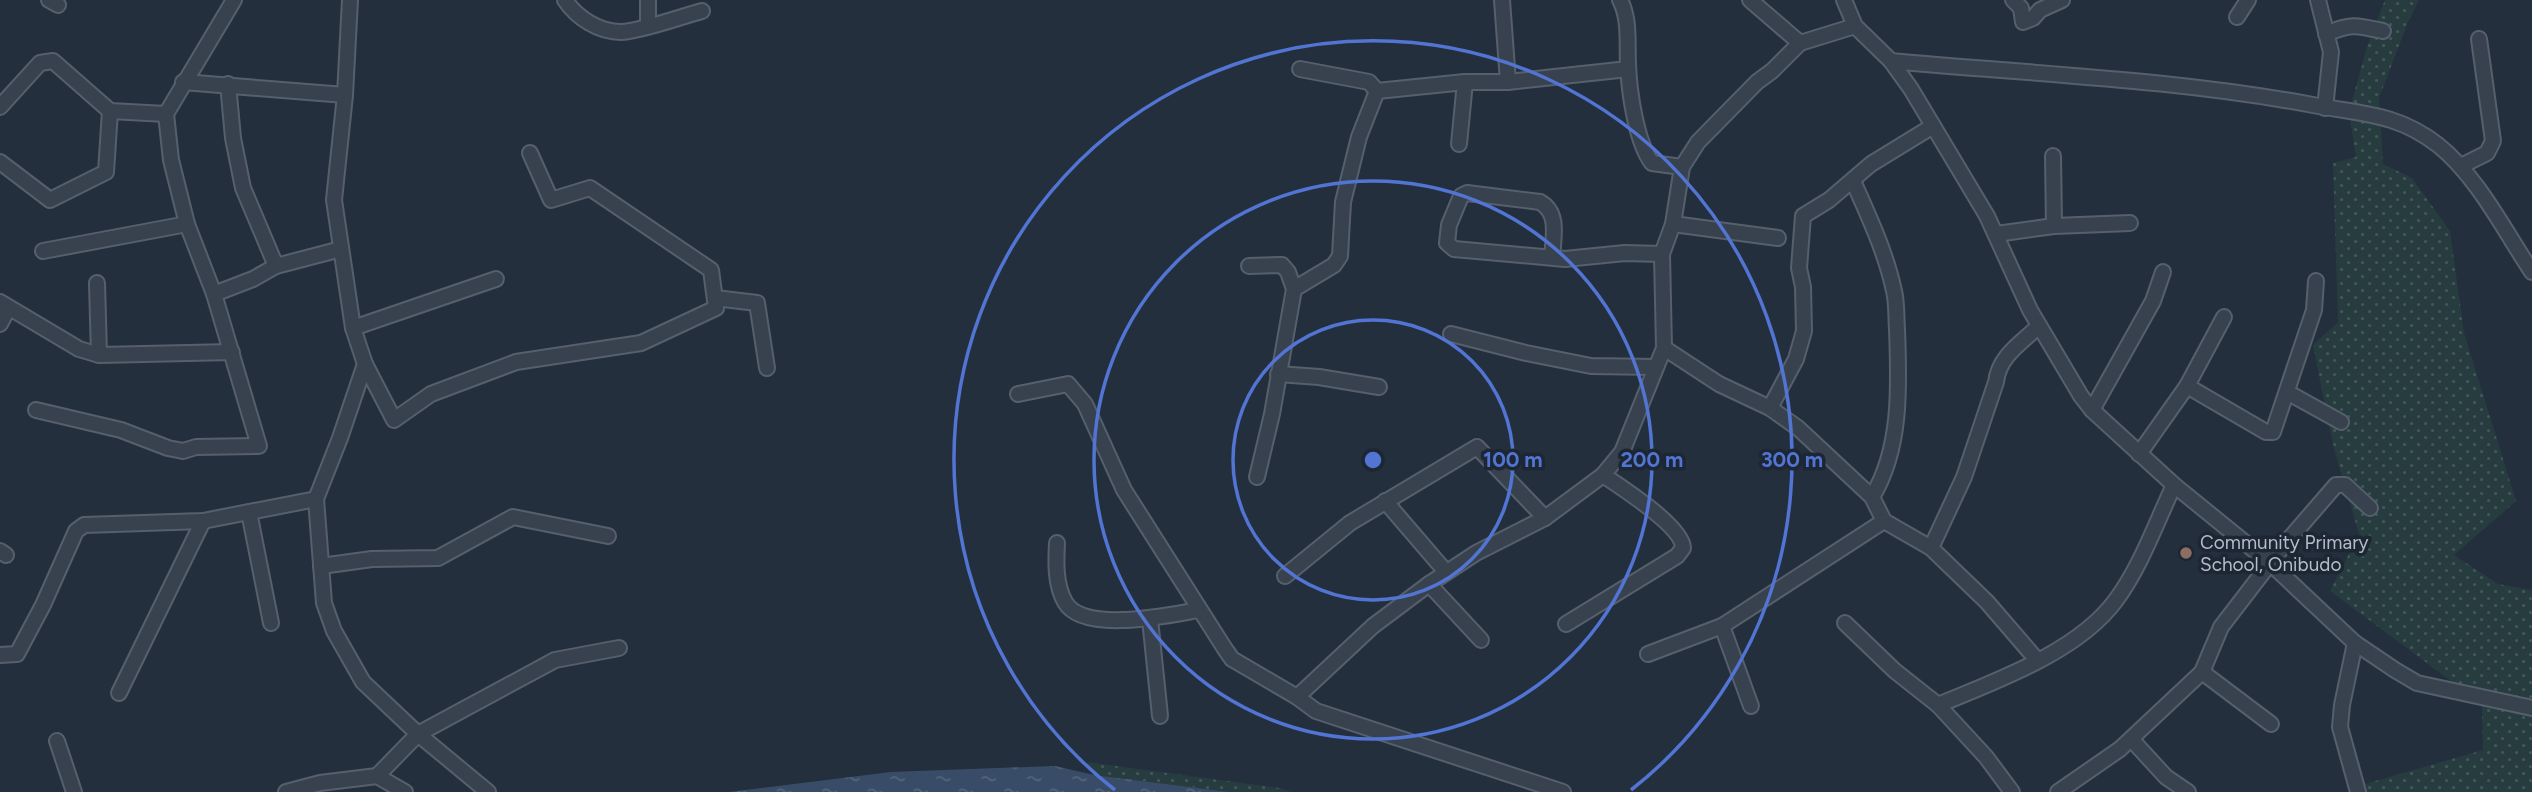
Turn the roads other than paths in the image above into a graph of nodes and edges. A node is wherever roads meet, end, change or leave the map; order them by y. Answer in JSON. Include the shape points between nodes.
{"nodes":[{"id":1,"x":234,"y":0,"type":"edge"},
{"id":2,"x":350,"y":0,"type":"edge"},
{"id":3,"x":565,"y":0,"type":"edge"},
{"id":4,"x":648,"y":0,"type":"edge"},
{"id":5,"x":1502,"y":0,"type":"edge"},
{"id":6,"x":1620,"y":0,"type":"edge"},
{"id":7,"x":1750,"y":0,"type":"edge"},
{"id":8,"x":1844,"y":0,"type":"edge"},
{"id":9,"x":2013,"y":0,"type":"edge"},
{"id":10,"x":2062,"y":0,"type":"edge"},
{"id":11,"x":2248,"y":0,"type":"edge"},
{"id":12,"x":2318,"y":0,"type":"edge"},
{"id":13,"x":702,"y":10,"type":"dead end"},
{"id":14,"x":2237,"y":17,"type":"dead end"},
{"id":15,"x":648,"y":26,"type":"junction"},
{"id":16,"x":1855,"y":26,"type":"junction"},
{"id":17,"x":2383,"y":31,"type":"dead end"},
{"id":18,"x":2326,"y":34,"type":"junction"},
{"id":19,"x":2479,"y":39,"type":"dead end"},
{"id":20,"x":1800,"y":43,"type":"junction"},
{"id":21,"x":1891,"y":61,"type":"junction"},
{"id":22,"x":1300,"y":69,"type":"dead end"},
{"id":23,"x":1628,"y":69,"type":"junction"},
{"id":24,"x":183,"y":82,"type":"junction"},
{"id":25,"x":1465,"y":82,"type":"junction"},
{"id":26,"x":1508,"y":82,"type":"junction"},
{"id":27,"x":228,"y":84,"type":"junction"},
{"id":28,"x":1377,"y":91,"type":"junction"},
{"id":29,"x":345,"y":95,"type":"junction"},
{"id":30,"x":0,"y":107,"type":"edge"},
{"id":31,"x":2325,"y":108,"type":"junction"},
{"id":32,"x":110,"y":111,"type":"junction"},
{"id":33,"x":166,"y":114,"type":"junction"},
{"id":34,"x":1933,"y":126,"type":"junction"},
{"id":35,"x":1459,"y":144,"type":"dead end"},
{"id":36,"x":530,"y":153,"type":"dead end"},
{"id":37,"x":2053,"y":156,"type":"dead end"},
{"id":38,"x":0,"y":162,"type":"edge"},
{"id":39,"x":2461,"y":166,"type":"junction"},
{"id":40,"x":1682,"y":167,"type":"junction"},
{"id":41,"x":1853,"y":181,"type":"junction"},
{"id":42,"x":2130,"y":223,"type":"dead end"},
{"id":43,"x":187,"y":224,"type":"junction"},
{"id":44,"x":1673,"y":224,"type":"junction"},
{"id":45,"x":2054,"y":226,"type":"junction"},
{"id":46,"x":1996,"y":234,"type":"junction"},
{"id":47,"x":1778,"y":238,"type":"dead end"},
{"id":48,"x":341,"y":249,"type":"junction"},
{"id":49,"x":43,"y":251,"type":"dead end"},
{"id":50,"x":1662,"y":254,"type":"junction"},
{"id":51,"x":1552,"y":258,"type":"junction"},
{"id":52,"x":276,"y":266,"type":"junction"},
{"id":53,"x":1249,"y":266,"type":"dead end"},
{"id":54,"x":2162,"y":272,"type":"dead end"},
{"id":55,"x":2532,"y":272,"type":"edge"},
{"id":56,"x":496,"y":279,"type":"dead end"},
{"id":57,"x":2316,"y":281,"type":"dead end"},
{"id":58,"x":97,"y":282,"type":"dead end"},
{"id":59,"x":1294,"y":289,"type":"junction"},
{"id":60,"x":214,"y":293,"type":"junction"},
{"id":61,"x":715,"y":298,"type":"junction"},
{"id":62,"x":4,"y":305,"type":"edge"},
{"id":63,"x":2224,"y":317,"type":"dead end"},
{"id":64,"x":0,"y":324,"type":"edge"},
{"id":65,"x":2039,"y":326,"type":"junction"},
{"id":66,"x":353,"y":328,"type":"junction"},
{"id":67,"x":1451,"y":334,"type":"dead end"},
{"id":68,"x":1664,"y":348,"type":"junction"},
{"id":69,"x":232,"y":352,"type":"junction"},
{"id":70,"x":99,"y":355,"type":"junction"},
{"id":71,"x":365,"y":364,"type":"junction"},
{"id":72,"x":1656,"y":367,"type":"junction"},
{"id":73,"x":767,"y":368,"type":"dead end"},
{"id":74,"x":1278,"y":374,"type":"junction"},
{"id":75,"x":2187,"y":386,"type":"junction"},
{"id":76,"x":1379,"y":387,"type":"dead end"},
{"id":77,"x":2287,"y":392,"type":"junction"},
{"id":78,"x":1018,"y":394,"type":"dead end"},
{"id":79,"x":1770,"y":408,"type":"junction"},
{"id":80,"x":36,"y":410,"type":"dead end"},
{"id":81,"x":2092,"y":410,"type":"junction"},
{"id":82,"x":2341,"y":422,"type":"dead end"},
{"id":83,"x":2139,"y":454,"type":"junction"},
{"id":84,"x":1603,"y":475,"type":"junction"},
{"id":85,"x":1257,"y":477,"type":"dead end"},
{"id":86,"x":2174,"y":485,"type":"junction"},
{"id":87,"x":1872,"y":496,"type":"junction"},
{"id":88,"x":316,"y":499,"type":"junction"},
{"id":89,"x":1385,"y":500,"type":"junction"},
{"id":90,"x":2370,"y":508,"type":"dead end"},
{"id":91,"x":249,"y":512,"type":"junction"},
{"id":92,"x":1545,"y":518,"type":"junction"},
{"id":93,"x":203,"y":521,"type":"junction"},
{"id":94,"x":1884,"y":521,"type":"junction"},
{"id":95,"x":608,"y":536,"type":"dead end"},
{"id":96,"x":1057,"y":544,"type":"dead end"},
{"id":97,"x":1931,"y":548,"type":"junction"},
{"id":98,"x":2270,"y":563,"type":"junction"},
{"id":99,"x":321,"y":566,"type":"junction"},
{"id":100,"x":1446,"y":572,"type":"junction"},
{"id":101,"x":1284,"y":576,"type":"dead end"},
{"id":102,"x":1429,"y":584,"type":"junction"},
{"id":103,"x":1198,"y":610,"type":"junction"},
{"id":104,"x":1150,"y":619,"type":"junction"},
{"id":105,"x":1845,"y":622,"type":"dead end"},
{"id":106,"x":271,"y":623,"type":"dead end"},
{"id":107,"x":1566,"y":624,"type":"dead end"},
{"id":108,"x":1722,"y":626,"type":"junction"},
{"id":109,"x":1481,"y":640,"type":"dead end"},
{"id":110,"x":2355,"y":643,"type":"junction"},
{"id":111,"x":619,"y":649,"type":"dead end"},
{"id":112,"x":1648,"y":654,"type":"dead end"},
{"id":113,"x":0,"y":655,"type":"edge"},
{"id":114,"x":2037,"y":660,"type":"junction"},
{"id":115,"x":2202,"y":672,"type":"junction"},
{"id":116,"x":118,"y":693,"type":"dead end"},
{"id":117,"x":1297,"y":697,"type":"junction"},
{"id":118,"x":1938,"y":705,"type":"junction"},
{"id":119,"x":1751,"y":706,"type":"dead end"},
{"id":120,"x":2532,"y":708,"type":"edge"},
{"id":121,"x":1160,"y":716,"type":"dead end"},
{"id":122,"x":2271,"y":724,"type":"dead end"},
{"id":123,"x":418,"y":734,"type":"junction"},
{"id":124,"x":2132,"y":740,"type":"junction"},
{"id":125,"x":57,"y":741,"type":"dead end"},
{"id":126,"x":377,"y":776,"type":"junction"},
{"id":127,"x":321,"y":788,"type":"edge"},
{"id":128,"x":74,"y":792,"type":"edge"},
{"id":129,"x":286,"y":792,"type":"edge"},
{"id":130,"x":405,"y":792,"type":"edge"},
{"id":131,"x":488,"y":792,"type":"edge"},
{"id":132,"x":1563,"y":792,"type":"edge"},
{"id":133,"x":2012,"y":792,"type":"edge"},
{"id":134,"x":2059,"y":792,"type":"edge"},
{"id":135,"x":2189,"y":792,"type":"edge"},
{"id":136,"x":2358,"y":792,"type":"edge"}],
"edges":[{"from":1,"to":24,"type":"street"},
{"from":2,"to":29,"type":"street"},
{"from":3,"to":15,"type":"street","via":[[577,14],[601,28],[622,32]]},
{"from":4,"to":15,"type":"street"},
{"from":5,"to":26,"type":"street"},
{"from":6,"to":23,"type":"street","via":[[1626,13]]},
{"from":7,"to":20,"type":"street"},
{"from":8,"to":16,"type":"street"},
{"from":9,"to":10,"type":"street","via":[[2021,8],[2023,22]]},
{"from":11,"to":14,"type":"street"},
{"from":12,"to":18,"type":"street"},
{"from":13,"to":15,"type":"street"},
{"from":16,"to":20,"type":"street"},
{"from":16,"to":21,"type":"street"},
{"from":17,"to":18,"type":"street","via":[[2353,25]]},
{"from":18,"to":31,"type":"street","via":[[2331,52]]},
{"from":19,"to":39,"type":"street","via":[[2493,141],[2487,153]]},
{"from":20,"to":40,"type":"street","via":[[1698,142]]},
{"from":21,"to":31,"type":"street","via":[[2245,93]]},
{"from":21,"to":34,"type":"street"},
{"from":22,"to":28,"type":"street","via":[[1369,82]]},
{"from":23,"to":26,"type":"street"},
{"from":23,"to":40,"type":"street","via":[[1644,153],[1652,163]]},
{"from":24,"to":27,"type":"street"},
{"from":24,"to":33,"type":"street"},
{"from":25,"to":26,"type":"street"},
{"from":25,"to":28,"type":"street"},
{"from":25,"to":35,"type":"street"},
{"from":27,"to":29,"type":"street"},
{"from":27,"to":52,"type":"street","via":[[243,188]]},
{"from":28,"to":59,"type":"street","via":[[1359,137],[1343,202],[1340,256],[1334,265]]},
{"from":29,"to":48,"type":"street","via":[[334,200]]},
{"from":30,"to":32,"type":"street","via":[[40,63],[53,61]]},
{"from":31,"to":39,"type":"street","via":[[2378,114],[2403,123]]},
{"from":32,"to":33,"type":"street"},
{"from":32,"to":38,"type":"street","via":[[106,172],[50,200]]},
{"from":33,"to":43,"type":"street","via":[[171,160]]},
{"from":34,"to":41,"type":"street","via":[[1871,164]]},
{"from":34,"to":46,"type":"street"},
{"from":36,"to":61,"type":"street","via":[[551,200],[590,188],[711,270]]},
{"from":37,"to":45,"type":"street"},
{"from":39,"to":55,"type":"street"},
{"from":40,"to":44,"type":"street"},
{"from":41,"to":79,"type":"street","via":[[1802,216],[1799,268],[1804,331],[1796,359]]},
{"from":41,"to":87,"type":"street","via":[[1878,237],[1895,293],[1896,421],[1880,483]]},
{"from":42,"to":45,"type":"street"},
{"from":43,"to":49,"type":"street"},
{"from":43,"to":60,"type":"street"},
{"from":44,"to":47,"type":"street"},
{"from":44,"to":50,"type":"street"},
{"from":45,"to":46,"type":"street"},
{"from":46,"to":65,"type":"street"},
{"from":48,"to":52,"type":"street"},
{"from":48,"to":66,"type":"street"},
{"from":50,"to":51,"type":"street"},
{"from":50,"to":68,"type":"street"},
{"from":51,"to":51,"type":"street","via":[[1450,247],[1447,233],[1461,196],[1467,193],[1548,206],[1553,214]]},
{"from":52,"to":60,"type":"street"},
{"from":53,"to":59,"type":"street","via":[[1282,265]]},
{"from":54,"to":81,"type":"street","via":[[2153,301]]},
{"from":56,"to":66,"type":"street"},
{"from":57,"to":77,"type":"street","via":[[2314,310]]},
{"from":58,"to":70,"type":"street"},
{"from":59,"to":74,"type":"street"},
{"from":60,"to":69,"type":"street"},
{"from":61,"to":71,"type":"street","via":[[716,308],[641,343],[516,362],[431,394],[394,420]]},
{"from":61,"to":73,"type":"street","via":[[757,303]]},
{"from":62,"to":64,"type":"street"},
{"from":62,"to":70,"type":"street","via":[[79,349]]},
{"from":63,"to":75,"type":"street"},
{"from":65,"to":81,"type":"street"},
{"from":65,"to":97,"type":"street","via":[[2002,360],[1965,477]]},
{"from":66,"to":71,"type":"street"},
{"from":67,"to":72,"type":"street","via":[[1591,366]]},
{"from":68,"to":72,"type":"street"},
{"from":68,"to":79,"type":"street","via":[[1719,384]]},
{"from":69,"to":70,"type":"street"},
{"from":69,"to":80,"type":"street","via":[[259,446],[183,451],[121,430]]},
{"from":71,"to":88,"type":"street"},
{"from":72,"to":84,"type":"street","via":[[1628,443]]},
{"from":74,"to":76,"type":"street"},
{"from":74,"to":85,"type":"street"},
{"from":75,"to":77,"type":"street","via":[[2270,433]]},
{"from":75,"to":83,"type":"street"},
{"from":77,"to":82,"type":"street"},
{"from":78,"to":103,"type":"street","via":[[1068,384],[1075,390],[1124,490]]},
{"from":79,"to":87,"type":"street"},
{"from":81,"to":83,"type":"street"},
{"from":83,"to":86,"type":"street"},
{"from":84,"to":92,"type":"street"},
{"from":84,"to":107,"type":"street","via":[[1681,536],[1684,548]]},
{"from":86,"to":98,"type":"street"},
{"from":86,"to":114,"type":"street","via":[[2115,602],[2075,639]]},
{"from":87,"to":94,"type":"street"},
{"from":88,"to":91,"type":"street"},
{"from":88,"to":99,"type":"street"},
{"from":89,"to":92,"type":"street","via":[[1477,447]]},
{"from":89,"to":100,"type":"street"},
{"from":89,"to":101,"type":"street"},
{"from":90,"to":98,"type":"street","via":[[2346,485],[2336,485]]},
{"from":91,"to":93,"type":"street"},
{"from":91,"to":106,"type":"street"},
{"from":92,"to":100,"type":"street"},
{"from":93,"to":113,"type":"street","via":[[84,524],[76,531],[17,654]]},
{"from":93,"to":116,"type":"street"},
{"from":94,"to":97,"type":"street"},
{"from":94,"to":108,"type":"street"},
{"from":95,"to":99,"type":"street","via":[[513,517],[438,558],[372,559]]},
{"from":96,"to":104,"type":"street","via":[[1056,568],[1065,602],[1075,611],[1085,617]]},
{"from":97,"to":114,"type":"street","via":[[1987,602]]},
{"from":98,"to":110,"type":"street"},
{"from":98,"to":115,"type":"street","via":[[2221,627]]},
{"from":99,"to":123,"type":"street","via":[[324,603],[346,656],[363,682]]},
{"from":100,"to":102,"type":"street"},
{"from":102,"to":109,"type":"street"},
{"from":102,"to":117,"type":"street","via":[[1373,626]]},
{"from":103,"to":104,"type":"street"},
{"from":103,"to":117,"type":"street","via":[[1232,659]]},
{"from":104,"to":121,"type":"street"},
{"from":105,"to":118,"type":"street"},
{"from":108,"to":112,"type":"street"},
{"from":108,"to":119,"type":"street"},
{"from":110,"to":120,"type":"street","via":[[2411,681]]},
{"from":110,"to":136,"type":"street","via":[[2340,727]]},
{"from":111,"to":123,"type":"street","via":[[555,660]]},
{"from":114,"to":118,"type":"street"},
{"from":115,"to":122,"type":"street"},
{"from":115,"to":124,"type":"street"},
{"from":117,"to":132,"type":"street","via":[[1316,712]]},
{"from":118,"to":133,"type":"street"},
{"from":123,"to":126,"type":"street"},
{"from":123,"to":131,"type":"street"},
{"from":124,"to":134,"type":"street"},
{"from":124,"to":135,"type":"street","via":[[2166,777]]},
{"from":125,"to":128,"type":"street"},
{"from":126,"to":127,"type":"street"},
{"from":126,"to":130,"type":"street"},
{"from":127,"to":129,"type":"street"}]}
